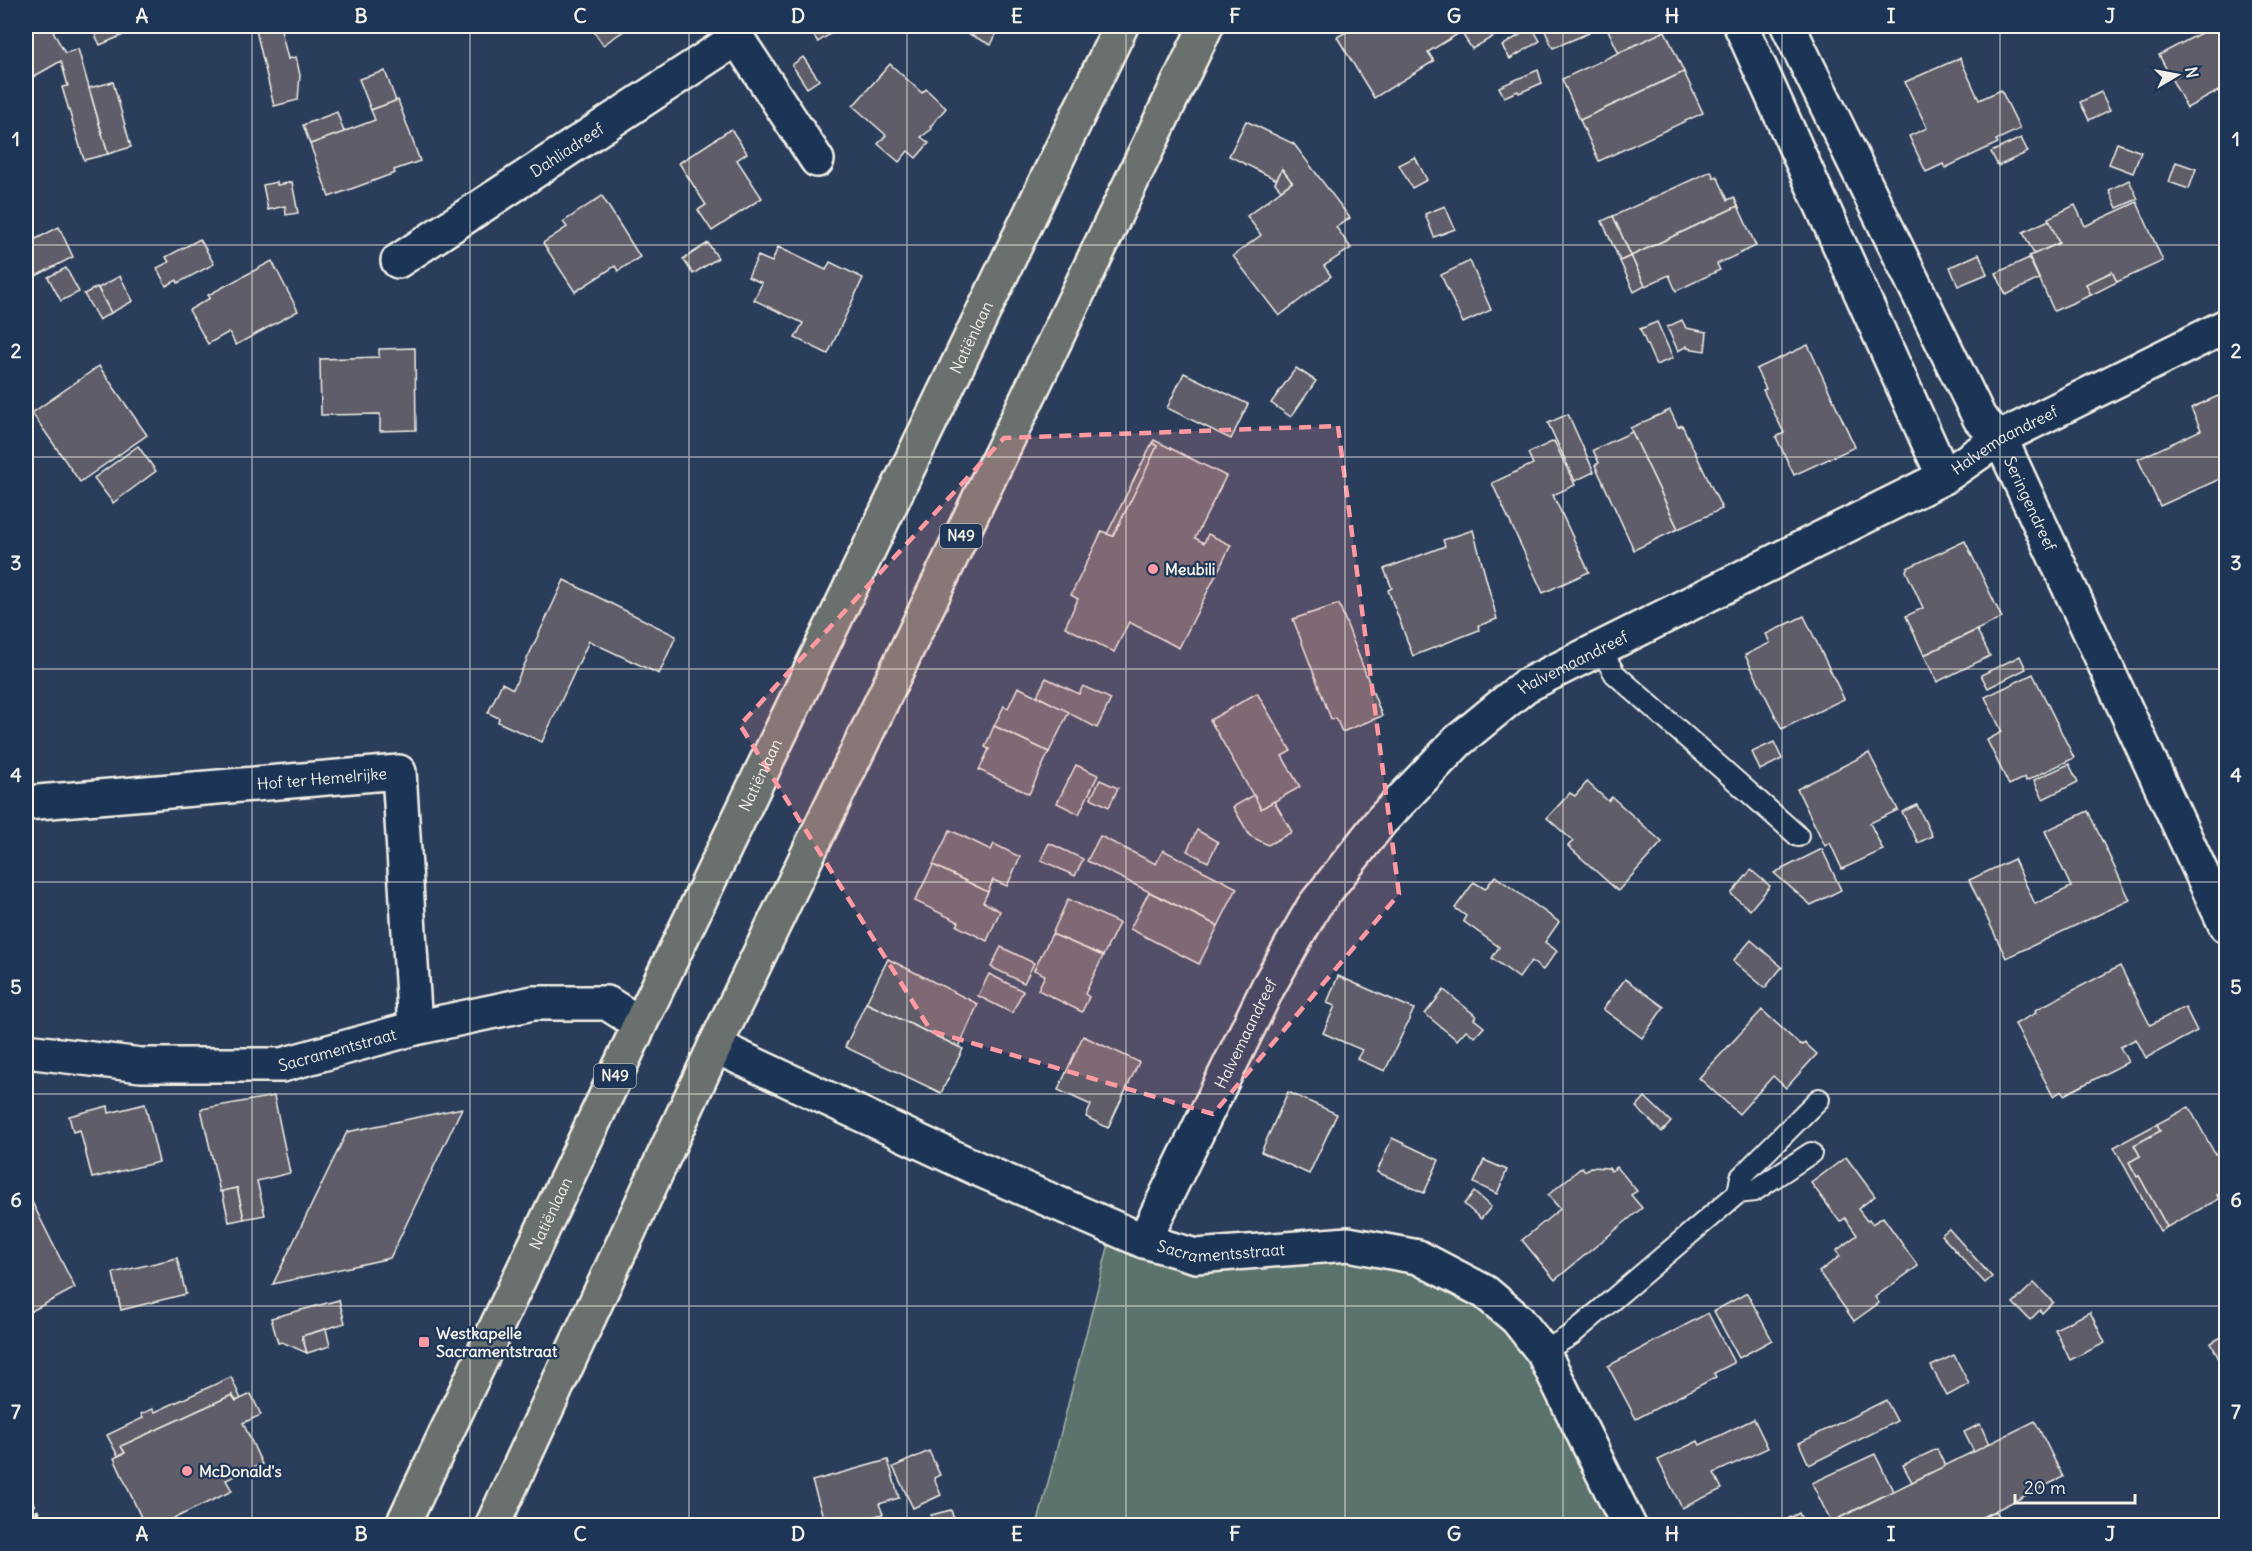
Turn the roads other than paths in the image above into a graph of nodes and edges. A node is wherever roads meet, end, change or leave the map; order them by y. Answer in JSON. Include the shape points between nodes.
{"nodes":[{"id":1,"x":1121,"y":26,"type":"edge"},
{"id":2,"x":1206,"y":26,"type":"edge"},
{"id":3,"x":1741,"y":26,"type":"edge"},
{"id":4,"x":1788,"y":26,"type":"edge"},
{"id":5,"x":733,"y":32,"type":"edge"},
{"id":6,"x":817,"y":160,"type":"dead end"},
{"id":7,"x":398,"y":261,"type":"dead end"},
{"id":8,"x":2226,"y":326,"type":"edge"},
{"id":9,"x":2000,"y":438,"type":"junction"},
{"id":10,"x":1944,"y":477,"type":"junction"},
{"id":11,"x":1600,"y":649,"type":"junction"},
{"id":12,"x":26,"y":802,"type":"edge"},
{"id":13,"x":1798,"y":836,"type":"dead end"},
{"id":14,"x":2226,"y":926,"type":"edge"},
{"id":15,"x":640,"y":1024,"type":"junction"},
{"id":16,"x":415,"y":1028,"type":"junction"},
{"id":17,"x":715,"y":1046,"type":"junction"},
{"id":18,"x":26,"y":1051,"type":"edge"},
{"id":19,"x":1819,"y":1099,"type":"dead end"},
{"id":20,"x":1811,"y":1153,"type":"dead end"},
{"id":21,"x":1738,"y":1193,"type":"junction"},
{"id":22,"x":1144,"y":1241,"type":"junction"},
{"id":23,"x":1543,"y":1352,"type":"junction"},
{"id":24,"x":402,"y":1526,"type":"edge"},
{"id":25,"x":492,"y":1526,"type":"edge"},
{"id":26,"x":1629,"y":1526,"type":"edge"}],
"edges":[{"from":1,"to":15,"type":"main road","name":"Natiënlaan","number":"N49"},
{"from":2,"to":17,"type":"main road","number":"N49"},
{"from":3,"to":10,"type":"street"},
{"from":4,"to":9,"type":"street","name":"Seringendreef","via":[[1980,419]]},
{"from":5,"to":6,"type":"street","name":"Dahliadreef"},
{"from":5,"to":7,"type":"street","name":"Dahliadreef"},
{"from":8,"to":9,"type":"street","name":"Halvemaandreef"},
{"from":9,"to":10,"type":"street","name":"Halvemaandreef"},
{"from":9,"to":14,"type":"street","name":"Seringendreef"},
{"from":10,"to":11,"type":"street","name":"Halvemaandreef"},
{"from":11,"to":13,"type":"lane","via":[[1615,674]]},
{"from":11,"to":22,"type":"street","name":"Halvemaandreef","via":[[1525,686],[1458,741],[1381,821],[1314,906],[1268,987]]},
{"from":12,"to":16,"type":"street","name":"Hof ter Hemelrijke","via":[[399,772]]},
{"from":15,"to":16,"type":"street","name":"Sacramentstraat","via":[[607,1004],[533,1003]]},
{"from":15,"to":24,"type":"main road","name":"Natiënlaan","number":"N49"},
{"from":16,"to":18,"type":"street","name":"Sacramentstraat","via":[[282,1065],[141,1065]]},
{"from":17,"to":22,"type":"street","name":"Sacramentsstraat","via":[[976,1168]]},
{"from":17,"to":25,"type":"main road","number":"N49"},
{"from":19,"to":21,"type":"lane","via":[[1741,1177]]},
{"from":20,"to":21,"type":"lane","via":[[1754,1191]]},
{"from":21,"to":23,"type":"lane","via":[[1571,1335]]},
{"from":22,"to":23,"type":"street","name":"Sacramentsstraat","via":[[1196,1256],[1348,1244],[1418,1257],[1485,1292],[1517,1319]]},
{"from":23,"to":26,"type":"street","name":"Sacramentsstraat"}]}
